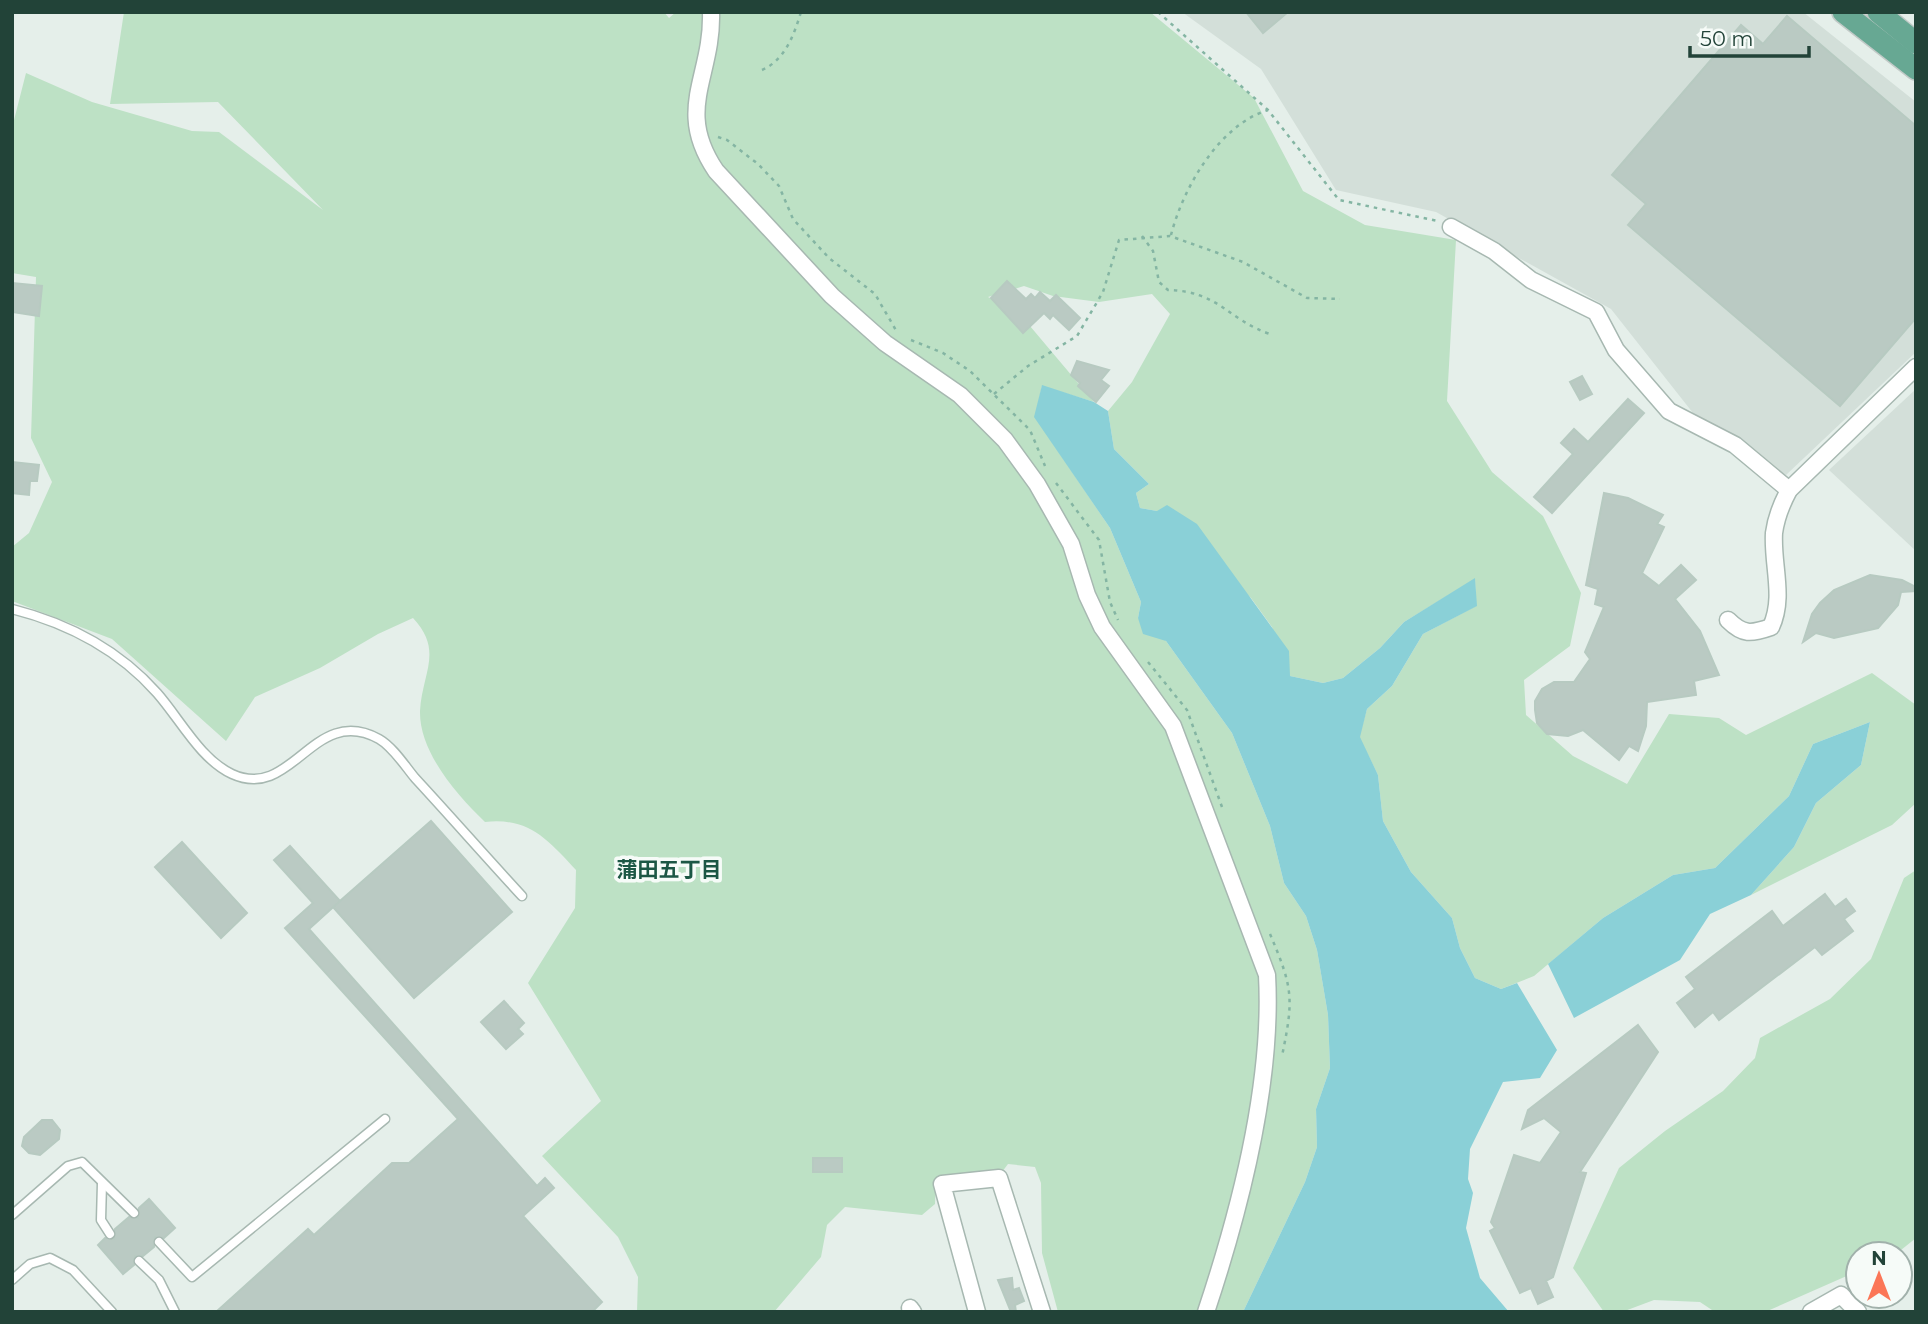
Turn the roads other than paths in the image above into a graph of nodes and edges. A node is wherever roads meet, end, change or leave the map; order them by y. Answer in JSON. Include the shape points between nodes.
{"nodes":[{"id":1,"x":710,"y":12,"type":"edge"},
{"id":2,"x":1843,"y":12,"type":"edge"},
{"id":3,"x":1878,"y":12,"type":"edge"},
{"id":4,"x":1916,"y":43,"type":"edge"},
{"id":5,"x":1916,"y":69,"type":"edge"},
{"id":6,"x":1451,"y":227,"type":"road end"},
{"id":7,"x":1916,"y":367,"type":"edge"},
{"id":8,"x":1789,"y":490,"type":"junction"},
{"id":9,"x":12,"y":609,"type":"edge"},
{"id":10,"x":1728,"y":620,"type":"dead end"},
{"id":11,"x":522,"y":896,"type":"dead end"},
{"id":12,"x":385,"y":1119,"type":"dead end"},
{"id":13,"x":102,"y":1184,"type":"junction"},
{"id":14,"x":134,"y":1213,"type":"dead end"},
{"id":15,"x":12,"y":1215,"type":"edge"},
{"id":16,"x":110,"y":1234,"type":"dead end"},
{"id":17,"x":159,"y":1242,"type":"dead end"},
{"id":18,"x":138,"y":1261,"type":"dead end"},
{"id":19,"x":12,"y":1280,"type":"edge"},
{"id":20,"x":112,"y":1312,"type":"edge"},
{"id":21,"x":175,"y":1312,"type":"edge"},
{"id":22,"x":977,"y":1312,"type":"edge"},
{"id":23,"x":1042,"y":1312,"type":"edge"},
{"id":24,"x":1206,"y":1312,"type":"edge"},
{"id":25,"x":1811,"y":1312,"type":"edge"},
{"id":26,"x":1858,"y":1312,"type":"edge"}],
"edges":[{"from":1,"to":24,"type":"street","via":[[711,32],[695,130],[704,153],[832,296],[885,343],[960,395],[1005,440],[1071,544],[1102,626],[1173,726],[1266,975],[1269,1006],[1265,1058],[1241,1196]]},
{"from":2,"to":5,"type":"main road"},
{"from":3,"to":4,"type":"main road"},
{"from":6,"to":8,"type":"street","via":[[1531,279],[1596,312],[1616,350],[1669,411],[1735,445]]},
{"from":7,"to":8,"type":"street"},
{"from":8,"to":10,"type":"street","via":[[1774,532],[1778,612],[1771,627],[1752,634]]},
{"from":9,"to":11,"type":"lane","via":[[68,628],[105,647],[156,691],[212,760],[231,774],[247,779],[269,777],[324,736],[344,730],[381,740]]},
{"from":12,"to":17,"type":"lane","via":[[192,1277]]},
{"from":13,"to":14,"type":"lane"},
{"from":13,"to":15,"type":"lane","via":[[82,1162],[68,1166]]},
{"from":13,"to":16,"type":"lane","via":[[101,1220]]},
{"from":18,"to":21,"type":"lane","via":[[159,1280]]},
{"from":19,"to":20,"type":"lane","via":[[30,1264],[50,1258],[74,1269]]},
{"from":22,"to":23,"type":"street","via":[[942,1184],[999,1178]]},
{"from":25,"to":26,"type":"street","via":[[1841,1296]]}]}
